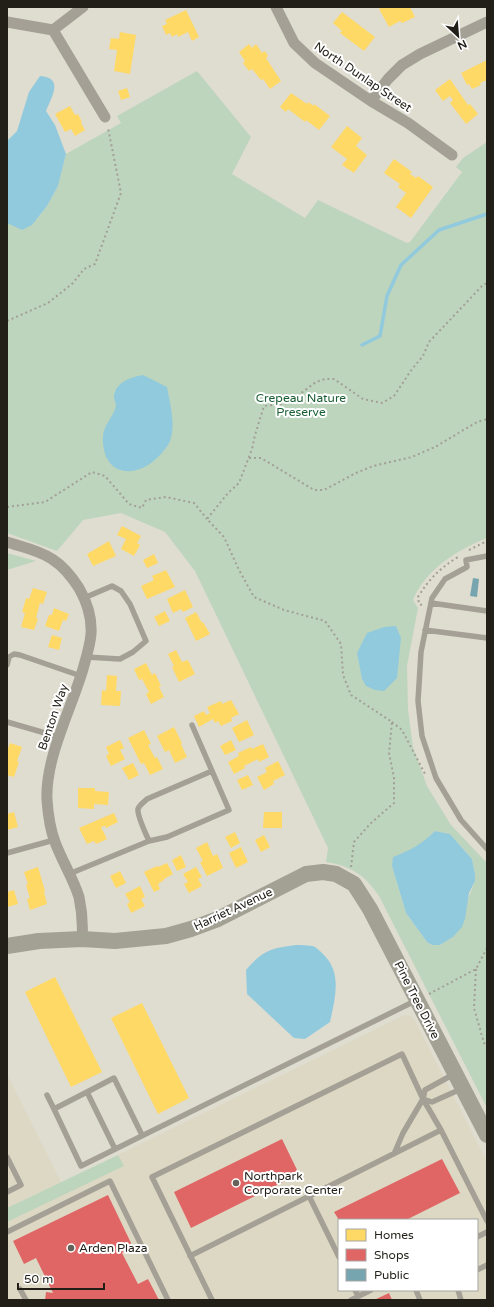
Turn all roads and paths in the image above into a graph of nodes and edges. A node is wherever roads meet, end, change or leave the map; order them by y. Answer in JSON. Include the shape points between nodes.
{"nodes":[{"id":1,"x":83,"y":7,"type":"edge"},
{"id":2,"x":276,"y":7,"type":"edge"},
{"id":3,"x":7,"y":22,"type":"edge"},
{"id":4,"x":487,"y":22,"type":"edge"},
{"id":5,"x":53,"y":30,"type":"junction"},
{"id":6,"x":371,"y":101,"type":"junction"},
{"id":7,"x":105,"y":117,"type":"joint"},
{"id":8,"x":452,"y":155,"type":"dead end"},
{"id":9,"x":487,"y":284,"type":"edge"},
{"id":10,"x":7,"y":321,"type":"edge"},
{"id":11,"x":487,"y":419,"type":"edge"},
{"id":12,"x":249,"y":458,"type":"junction"},
{"id":13,"x":7,"y":507,"type":"edge"},
{"id":14,"x":208,"y":519,"type":"junction"},
{"id":15,"x":7,"y":542,"type":"edge"},
{"id":16,"x":487,"y":556,"type":"edge"},
{"id":17,"x":84,"y":598,"type":"junction"},
{"id":18,"x":431,"y":603,"type":"junction"},
{"id":19,"x":487,"y":611,"type":"edge"},
{"id":20,"x":425,"y":630,"type":"junction"},
{"id":21,"x":487,"y":638,"type":"edge"},
{"id":22,"x":86,"y":656,"type":"junction"},
{"id":23,"x":7,"y":665,"type":"edge"},
{"id":24,"x":81,"y":676,"type":"junction"},
{"id":25,"x":7,"y":722,"type":"edge"},
{"id":26,"x":192,"y":725,"type":"dead end"},
{"id":27,"x":59,"y":737,"type":"junction"},
{"id":28,"x":212,"y":771,"type":"junction"},
{"id":29,"x":54,"y":840,"type":"junction"},
{"id":30,"x":149,"y":841,"type":"junction"},
{"id":31,"x":487,"y":849,"type":"edge"},
{"id":32,"x":7,"y":853,"type":"edge"},
{"id":33,"x":69,"y":874,"type":"junction"},
{"id":34,"x":336,"y":874,"type":"joint"},
{"id":35,"x":354,"y":884,"type":"junction"},
{"id":36,"x":82,"y":940,"type":"junction"},
{"id":37,"x":7,"y":946,"type":"edge"},
{"id":38,"x":487,"y":948,"type":"edge"},
{"id":39,"x":476,"y":969,"type":"junction"},
{"id":40,"x":435,"y":991,"type":"dead end"},
{"id":41,"x":417,"y":1000,"type":"junction"},
{"id":42,"x":487,"y":1045,"type":"edge"},
{"id":43,"x":455,"y":1074,"type":"junction"},
{"id":44,"x":462,"y":1088,"type":"junction"},
{"id":45,"x":87,"y":1092,"type":"junction"},
{"id":46,"x":47,"y":1095,"type":"dead end"},
{"id":47,"x":423,"y":1099,"type":"junction"},
{"id":48,"x":54,"y":1109,"type":"junction"},
{"id":49,"x":441,"y":1130,"type":"junction"},
{"id":50,"x":142,"y":1135,"type":"junction"},
{"id":51,"x":487,"y":1135,"type":"edge"},
{"id":52,"x":115,"y":1149,"type":"junction"},
{"id":53,"x":394,"y":1154,"type":"junction"},
{"id":54,"x":7,"y":1157,"type":"edge"},
{"id":55,"x":7,"y":1192,"type":"edge"},
{"id":56,"x":309,"y":1196,"type":"junction"},
{"id":57,"x":487,"y":1221,"type":"edge"},
{"id":58,"x":7,"y":1232,"type":"edge"},
{"id":59,"x":487,"y":1232,"type":"edge"},
{"id":60,"x":478,"y":1236,"type":"edge"},
{"id":61,"x":338,"y":1255,"type":"edge"},
{"id":62,"x":190,"y":1256,"type":"junction"},
{"id":63,"x":487,"y":1265,"type":"edge"},
{"id":64,"x":478,"y":1270,"type":"edge"},
{"id":65,"x":20,"y":1289,"type":"dead end"},
{"id":66,"x":356,"y":1291,"type":"edge"},
{"id":67,"x":369,"y":1291,"type":"edge"},
{"id":68,"x":358,"y":1296,"type":"junction"},
{"id":69,"x":26,"y":1300,"type":"edge"},
{"id":70,"x":168,"y":1300,"type":"edge"},
{"id":71,"x":212,"y":1300,"type":"edge"},
{"id":72,"x":351,"y":1300,"type":"edge"}],
"edges":[{"from":1,"to":5,"type":"street"},
{"from":2,"to":6,"type":"street","name":"North Dunlap Street","via":[[294,43],[303,52]]},
{"from":3,"to":5,"type":"street"},
{"from":4,"to":6,"type":"street","via":[[402,65]]},
{"from":5,"to":7,"type":"street"},
{"from":6,"to":8,"type":"street","name":"North Dunlap Street","via":[[408,123]]},
{"from":7,"to":10,"type":"path","via":[[121,193],[95,264],[84,269],[73,283],[48,303]]},
{"from":9,"to":12,"type":"path","via":[[482,286],[429,342],[423,356],[394,396],[382,403],[363,399],[334,379],[325,378],[288,403],[264,406]]},
{"from":11,"to":12,"type":"path","via":[[418,455],[373,466],[324,490],[314,490],[261,458]]},
{"from":12,"to":14,"type":"path","via":[[239,483]]},
{"from":13,"to":14,"type":"path","via":[[45,502],[92,472],[105,476],[129,504],[142,508],[146,500],[166,496],[194,503]]},
{"from":14,"to":35,"type":"path","via":[[224,537],[238,570],[254,597],[284,610],[325,621],[341,644],[343,675],[351,695],[392,722],[388,754],[394,778],[394,803],[354,842],[351,870]]},
{"from":15,"to":17,"type":"street","name":"Benton Way","via":[[52,559],[73,579]]},
{"from":16,"to":18,"type":"lane","via":[[466,560],[467,567],[446,579]]},
{"from":17,"to":22,"type":"street","name":"Benton Way","via":[[91,634]]},
{"from":17,"to":22,"type":"lane","via":[[112,586],[120,591],[130,604],[146,641],[120,659]]},
{"from":18,"to":19,"type":"lane"},
{"from":18,"to":20,"type":"lane"},
{"from":20,"to":21,"type":"lane"},
{"from":20,"to":31,"type":"lane","via":[[418,701],[422,736],[436,778],[461,820]]},
{"from":22,"to":24,"type":"street","name":"Benton Way"},
{"from":23,"to":24,"type":"lane","via":[[9,658],[14,654]]},
{"from":24,"to":27,"type":"street","name":"Benton Way"},
{"from":25,"to":27,"type":"lane"},
{"from":26,"to":28,"type":"lane"},
{"from":27,"to":29,"type":"street","name":"Benton Way","via":[[47,799]]},
{"from":28,"to":30,"type":"lane","via":[[147,799],[140,805],[139,814]]},
{"from":28,"to":30,"type":"lane","via":[[229,810],[167,837]]},
{"from":29,"to":32,"type":"lane"},
{"from":29,"to":33,"type":"street","name":"Benton Way"},
{"from":30,"to":33,"type":"lane"},
{"from":33,"to":36,"type":"street","name":"Benton Way","via":[[79,897]]},
{"from":34,"to":35,"type":"street","name":"Pine Tree Drive"},
{"from":34,"to":36,"type":"street","name":"Harriet Avenue","via":[[306,874],[218,919],[166,936],[115,941]]},
{"from":35,"to":41,"type":"street","name":"Pine Tree Drive","via":[[370,909]]},
{"from":36,"to":37,"type":"street","name":"Harriet Avenue","via":[[38,941]]},
{"from":38,"to":39,"type":"path"},
{"from":39,"to":40,"type":"path"},
{"from":39,"to":42,"type":"path","via":[[474,1008],[484,1043]]},
{"from":41,"to":43,"type":"street","name":"Pine Tree Drive"},
{"from":41,"to":50,"type":"lane"},
{"from":43,"to":44,"type":"street","name":"Pine Tree Drive"},
{"from":43,"to":47,"type":"lane","via":[[425,1090]]},
{"from":44,"to":47,"type":"lane","via":[[432,1102]]},
{"from":44,"to":51,"type":"street","name":"Pine Tree Drive"},
{"from":45,"to":48,"type":"lane"},
{"from":45,"to":50,"type":"lane","via":[[114,1078]]},
{"from":45,"to":52,"type":"lane"},
{"from":46,"to":48,"type":"lane"},
{"from":47,"to":49,"type":"lane"},
{"from":47,"to":53,"type":"lane"},
{"from":47,"to":62,"type":"lane","via":[[402,1054],[152,1176]]},
{"from":48,"to":52,"type":"lane","via":[[81,1166]]},
{"from":49,"to":53,"type":"lane"},
{"from":49,"to":57,"type":"lane"},
{"from":50,"to":52,"type":"lane"},
{"from":53,"to":56,"type":"lane"},
{"from":54,"to":55,"type":"lane","via":[[21,1185]]},
{"from":56,"to":61,"type":"lane"},
{"from":56,"to":62,"type":"lane"},
{"from":58,"to":70,"type":"lane","via":[[110,1181]]},
{"from":59,"to":60,"type":"lane"},
{"from":62,"to":71,"type":"lane"},
{"from":63,"to":64,"type":"lane"},
{"from":65,"to":69,"type":"lane"},
{"from":66,"to":68,"type":"lane"},
{"from":67,"to":68,"type":"lane"},
{"from":68,"to":72,"type":"lane"}]}
